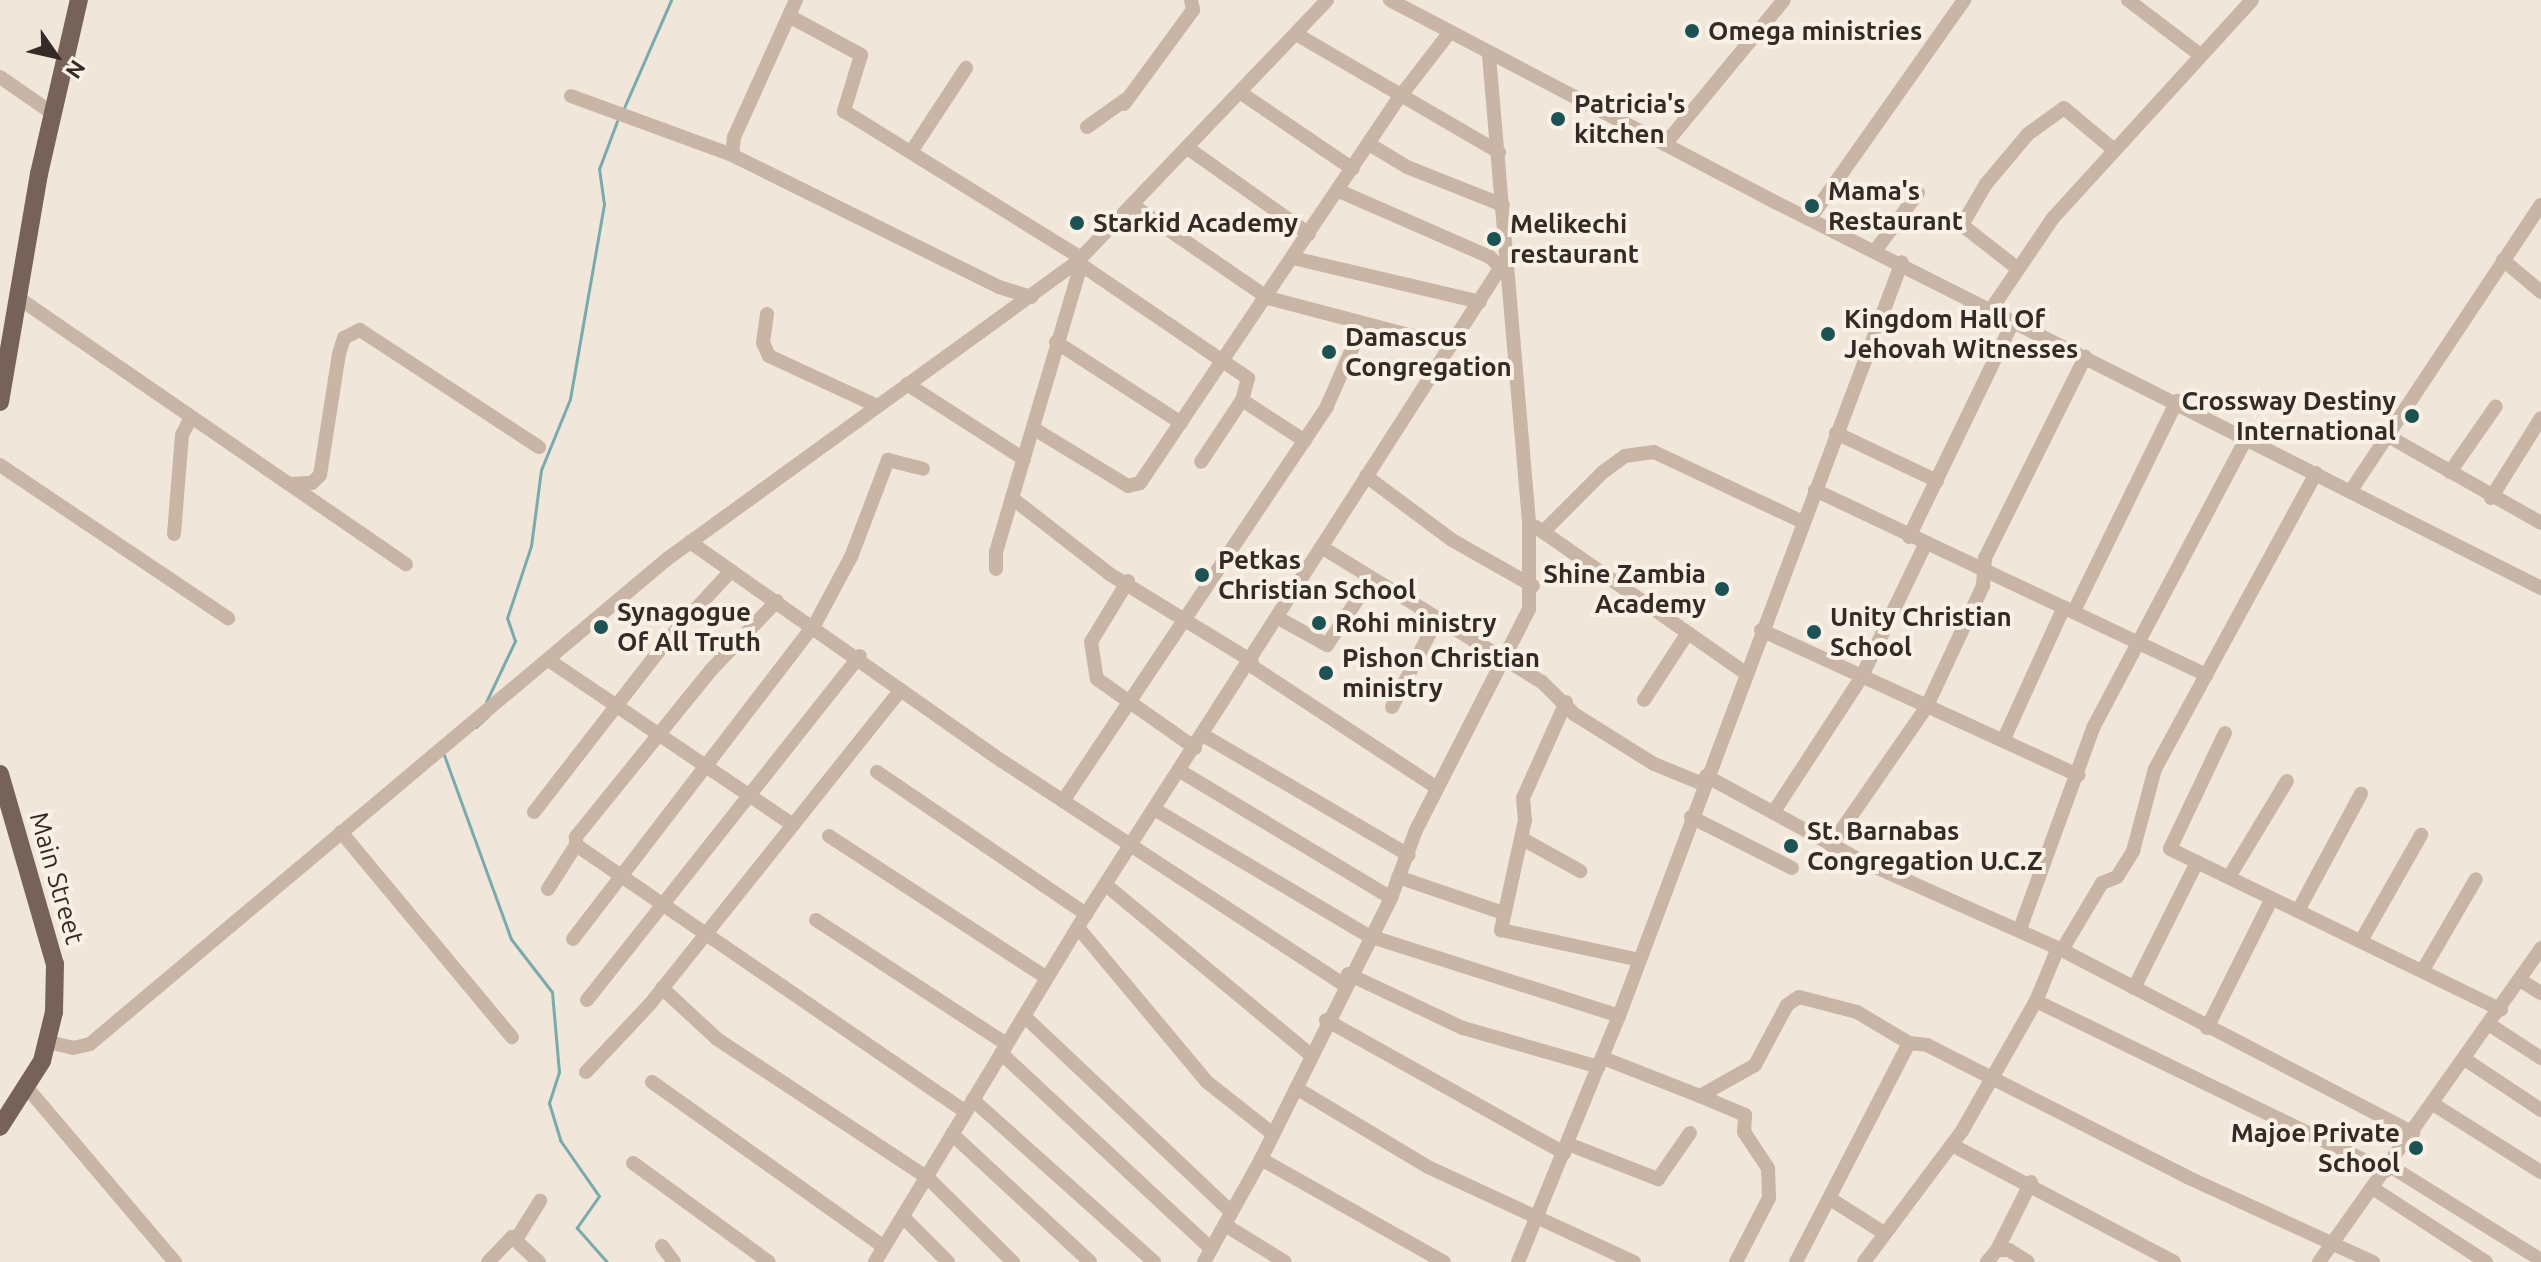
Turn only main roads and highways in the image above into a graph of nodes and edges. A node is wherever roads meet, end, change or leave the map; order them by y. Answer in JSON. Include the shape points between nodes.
{"nodes":[{"id":1,"x":79,"y":0,"type":"edge"},
{"id":2,"x":0,"y":402,"type":"edge"},
{"id":3,"x":0,"y":774,"type":"edge"},
{"id":4,"x":3,"y":1117,"type":"edge"}],
"edges":[{"from":1,"to":2,"type":"main road","via":[[52,113]]},
{"from":3,"to":4,"type":"main road","name":"Main Street","via":[[53,947],[48,1042],[29,1090]]}]}
